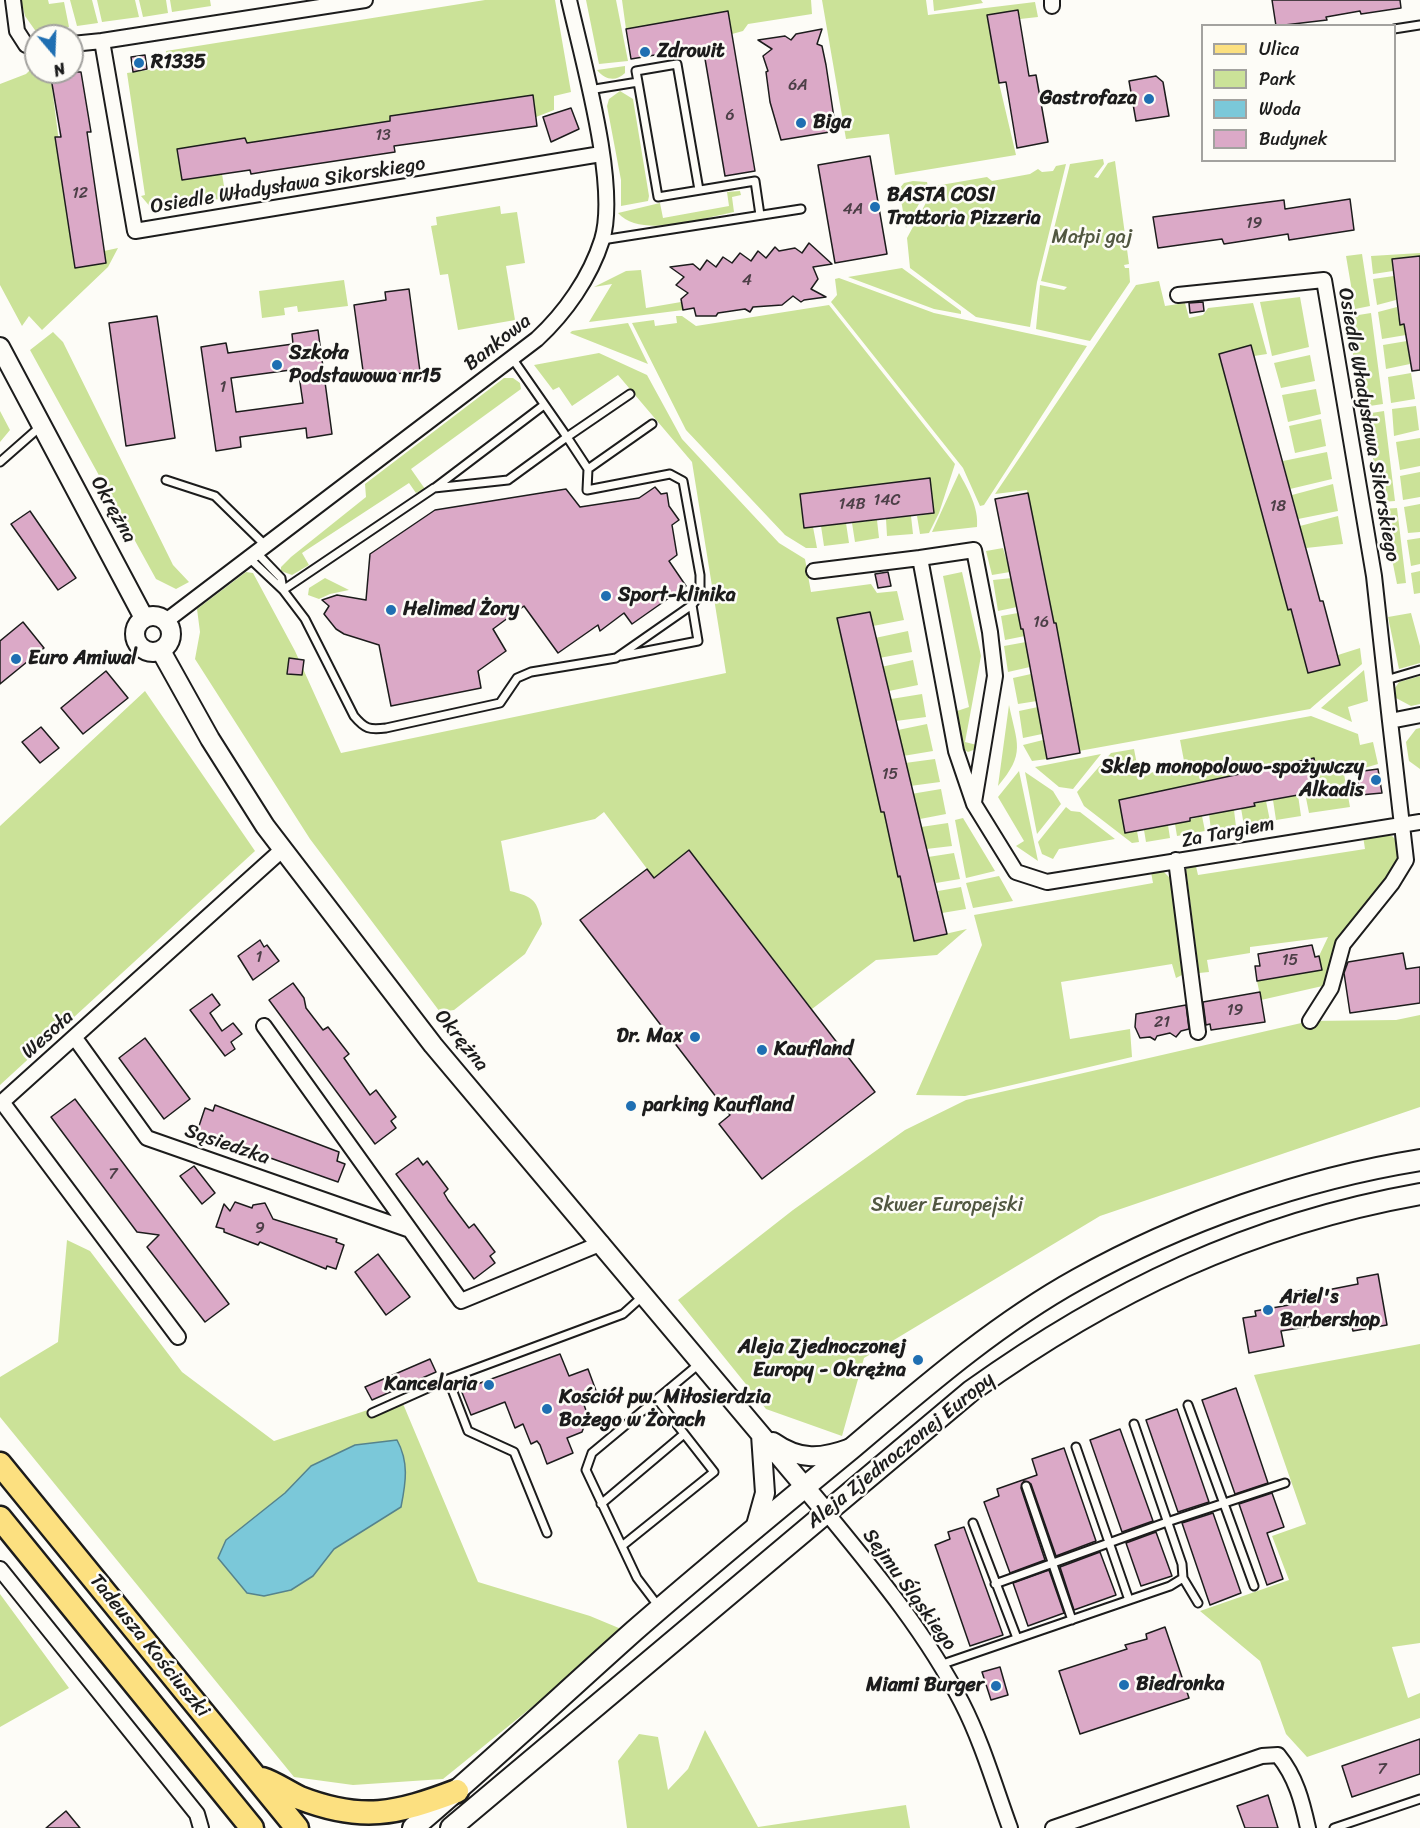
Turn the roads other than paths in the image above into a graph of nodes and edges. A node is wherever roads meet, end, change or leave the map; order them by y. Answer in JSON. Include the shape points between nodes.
{"nodes":[{"id":1,"x":13,"y":0,"type":"edge"},
{"id":2,"x":365,"y":0,"type":"edge"},
{"id":3,"x":569,"y":0,"type":"edge"},
{"id":4,"x":1420,"y":25,"type":"edge"},
{"id":5,"x":1396,"y":29,"type":"edge"},
{"id":6,"x":24,"y":42,"type":"edge"},
{"id":7,"x":102,"y":42,"type":"junction"},
{"id":8,"x":84,"y":44,"type":"edge"},
{"id":9,"x":638,"y":82,"type":"junction"},
{"id":10,"x":589,"y":90,"type":"junction"},
{"id":11,"x":601,"y":154,"type":"junction"},
{"id":12,"x":699,"y":190,"type":"junction"},
{"id":13,"x":801,"y":209,"type":"dead end"},
{"id":14,"x":760,"y":215,"type":"junction"},
{"id":15,"x":602,"y":240,"type":"junction"},
{"id":16,"x":1178,"y":295,"type":"dead end"},
{"id":17,"x":0,"y":347,"type":"edge"},
{"id":18,"x":512,"y":358,"type":"junction"},
{"id":19,"x":630,"y":394,"type":"dead end"},
{"id":20,"x":544,"y":405,"type":"junction"},
{"id":21,"x":652,"y":424,"type":"dead end"},
{"id":22,"x":41,"y":426,"type":"junction"},
{"id":23,"x":567,"y":437,"type":"junction"},
{"id":24,"x":0,"y":462,"type":"edge"},
{"id":25,"x":588,"y":469,"type":"junction"},
{"id":26,"x":166,"y":480,"type":"dead end"},
{"id":27,"x":434,"y":488,"type":"junction"},
{"id":28,"x":256,"y":551,"type":"junction"},
{"id":29,"x":920,"y":558,"type":"junction"},
{"id":30,"x":814,"y":571,"type":"dead end"},
{"id":31,"x":283,"y":590,"type":"junction"},
{"id":32,"x":692,"y":605,"type":"junction"},
{"id":33,"x":144,"y":618,"type":"junction"},
{"id":34,"x":166,"y":621,"type":"junction"},
{"id":35,"x":161,"y":651,"type":"junction"},
{"id":36,"x":616,"y":658,"type":"junction"},
{"id":37,"x":1420,"y":670,"type":"edge"},
{"id":38,"x":1386,"y":680,"type":"junction"},
{"id":39,"x":1420,"y":715,"type":"edge"},
{"id":40,"x":1390,"y":721,"type":"junction"},
{"id":41,"x":974,"y":804,"type":"junction"},
{"id":42,"x":1403,"y":822,"type":"junction"},
{"id":43,"x":1420,"y":822,"type":"edge"},
{"id":44,"x":283,"y":849,"type":"junction"},
{"id":45,"x":1176,"y":860,"type":"junction"},
{"id":46,"x":1310,"y":1021,"type":"dead end"},
{"id":47,"x":264,"y":1026,"type":"dead end"},
{"id":48,"x":1198,"y":1032,"type":"dead end"},
{"id":49,"x":75,"y":1038,"type":"junction"},
{"id":50,"x":1,"y":1103,"type":"edge"},
{"id":51,"x":1420,"y":1160,"type":"edge"},
{"id":52,"x":1420,"y":1194,"type":"edge"},
{"id":53,"x":410,"y":1230,"type":"junction"},
{"id":54,"x":602,"y":1243,"type":"junction"},
{"id":55,"x":645,"y":1295,"type":"junction"},
{"id":56,"x":178,"y":1337,"type":"dead end"},
{"id":57,"x":701,"y":1362,"type":"junction"},
{"id":58,"x":448,"y":1379,"type":"junction"},
{"id":59,"x":657,"y":1399,"type":"junction"},
{"id":60,"x":1188,"y":1405,"type":"dead end"},
{"id":61,"x":372,"y":1413,"type":"dead end"},
{"id":62,"x":1134,"y":1424,"type":"dead end"},
{"id":63,"x":684,"y":1434,"type":"junction"},
{"id":64,"x":761,"y":1434,"type":"junction"},
{"id":65,"x":854,"y":1446,"type":"junction"},
{"id":66,"x":1076,"y":1447,"type":"dead end"},
{"id":67,"x":0,"y":1464,"type":"edge"},
{"id":68,"x":1286,"y":1483,"type":"dead end"},
{"id":69,"x":1026,"y":1485,"type":"dead end"},
{"id":70,"x":804,"y":1487,"type":"junction"},
{"id":71,"x":1224,"y":1503,"type":"junction"},
{"id":72,"x":601,"y":1504,"type":"junction"},
{"id":73,"x":826,"y":1512,"type":"junction"},
{"id":74,"x":0,"y":1518,"type":"edge"},
{"id":75,"x":973,"y":1522,"type":"dead end"},
{"id":76,"x":1167,"y":1522,"type":"junction"},
{"id":77,"x":755,"y":1529,"type":"junction"},
{"id":78,"x":547,"y":1533,"type":"dead end"},
{"id":79,"x":1108,"y":1543,"type":"junction"},
{"id":80,"x":622,"y":1546,"type":"junction"},
{"id":81,"x":1053,"y":1563,"type":"junction"},
{"id":82,"x":0,"y":1569,"type":"edge"},
{"id":83,"x":1183,"y":1578,"type":"junction"},
{"id":84,"x":995,"y":1584,"type":"junction"},
{"id":85,"x":1254,"y":1586,"type":"dead end"},
{"id":86,"x":1129,"y":1600,"type":"junction"},
{"id":87,"x":1198,"y":1603,"type":"dead end"},
{"id":88,"x":660,"y":1609,"type":"junction"},
{"id":89,"x":1072,"y":1620,"type":"junction"},
{"id":90,"x":1017,"y":1638,"type":"junction"},
{"id":91,"x":940,"y":1665,"type":"junction"},
{"id":92,"x":255,"y":1776,"type":"junction"},
{"id":93,"x":457,"y":1791,"type":"junction"},
{"id":94,"x":1420,"y":1799,"type":"edge"},
{"id":95,"x":1358,"y":1820,"type":"junction"},
{"id":96,"x":201,"y":1828,"type":"edge"},
{"id":97,"x":252,"y":1828,"type":"edge"},
{"id":98,"x":297,"y":1828,"type":"edge"},
{"id":99,"x":412,"y":1828,"type":"edge"},
{"id":100,"x":452,"y":1828,"type":"edge"},
{"id":101,"x":1010,"y":1828,"type":"edge"},
{"id":102,"x":1053,"y":1828,"type":"edge"},
{"id":103,"x":1308,"y":1828,"type":"edge"},
{"id":104,"x":1335,"y":1828,"type":"edge"},
{"id":105,"x":1361,"y":1828,"type":"edge"}],
"edges":[{"from":1,"to":6,"type":"street","via":[[17,31]]},
{"from":2,"to":7,"type":"street"},
{"from":3,"to":10,"type":"street","name":"Bankowa"},
{"from":4,"to":5,"type":"lane"},
{"from":7,"to":8,"type":"street"},
{"from":7,"to":11,"type":"street","name":"Osiedle Władysława Sikorskiego","via":[[135,231]]},
{"from":9,"to":10,"type":"lane"},
{"from":9,"to":12,"type":"lane","via":[[658,196]]},
{"from":9,"to":12,"type":"lane","via":[[636,71],[677,64]]},
{"from":10,"to":11,"type":"street","name":"Bankowa"},
{"from":11,"to":15,"type":"street","name":"Bankowa","via":[[608,202]]},
{"from":12,"to":14,"type":"lane","via":[[755,181]]},
{"from":13,"to":14,"type":"lane"},
{"from":14,"to":15,"type":"lane"},
{"from":15,"to":18,"type":"street","name":"Bankowa","via":[[581,287],[546,330]]},
{"from":16,"to":38,"type":"street","name":"Osiedle Władysława Sikorskiego","via":[[1323,280],[1374,576]]},
{"from":17,"to":22,"type":"street","name":"Okrężna"},
{"from":18,"to":20,"type":"lane"},
{"from":18,"to":28,"type":"street","name":"Bankowa"},
{"from":19,"to":23,"type":"lane"},
{"from":20,"to":23,"type":"lane"},
{"from":20,"to":27,"type":"lane"},
{"from":21,"to":25,"type":"lane"},
{"from":22,"to":24,"type":"lane"},
{"from":22,"to":33,"type":"street","name":"Okrężna"},
{"from":23,"to":25,"type":"lane"},
{"from":23,"to":27,"type":"lane","via":[[508,480]]},
{"from":25,"to":32,"type":"lane","via":[[587,490],[670,474],[683,480],[700,575],[700,595]]},
{"from":26,"to":28,"type":"lane","via":[[215,496]]},
{"from":27,"to":31,"type":"lane"},
{"from":28,"to":31,"type":"lane"},
{"from":28,"to":34,"type":"street","name":"Bankowa"},
{"from":29,"to":30,"type":"street"},
{"from":29,"to":41,"type":"street","via":[[956,751]]},
{"from":29,"to":41,"type":"street","via":[[974,550],[995,676]]},
{"from":31,"to":36,"type":"lane","via":[[305,619],[354,716],[369,730],[500,703],[517,678],[531,672]]},
{"from":32,"to":36,"type":"lane"},
{"from":32,"to":36,"type":"lane","via":[[698,640]]},
{"from":33,"to":34,"type":"street","via":[[156,616]]},
{"from":33,"to":35,"type":"street","via":[[137,624],[137,642],[143,649]]},
{"from":34,"to":35,"type":"street","via":[[172,631],[170,643]]},
{"from":35,"to":44,"type":"street","name":"Okrężna","via":[[210,739]]},
{"from":37,"to":38,"type":"lane"},
{"from":38,"to":40,"type":"street","name":"Osiedle Władysława Sikorskiego"},
{"from":39,"to":40,"type":"street"},
{"from":40,"to":42,"type":"street","name":"Osiedle Władysława Sikorskiego"},
{"from":41,"to":45,"type":"street","via":[[1016,872],[1047,882]]},
{"from":42,"to":43,"type":"street","name":"Za Targiem"},
{"from":42,"to":45,"type":"street","name":"Za Targiem"},
{"from":42,"to":46,"type":"street","name":"Osiedle Władysława Sikorskiego","via":[[1406,860],[1343,944],[1331,988]]},
{"from":44,"to":49,"type":"street","name":"Wesoła"},
{"from":44,"to":54,"type":"street","name":"Okrężna","via":[[433,1045]]},
{"from":45,"to":48,"type":"street","name":"Za Targiem"},
{"from":47,"to":53,"type":"street"},
{"from":49,"to":50,"type":"street","name":"Wesoła"},
{"from":49,"to":53,"type":"street","name":"Sąsiedzka","via":[[147,1138]]},
{"from":50,"to":56,"type":"street","name":"Wesoła"},
{"from":51,"to":65,"type":"main road","name":"Aleja Zjednoczonej Europy","via":[[1290,1191],[1194,1225],[1119,1258],[1038,1304],[972,1349]]},
{"from":52,"to":73,"type":"main road","name":"Aleja Zjednoczonej Europy","via":[[1311,1218],[1245,1241],[1173,1270],[1101,1306],[971,1391]]},
{"from":53,"to":54,"type":"street","via":[[461,1301]]},
{"from":54,"to":55,"type":"street","name":"Okrężna"},
{"from":55,"to":57,"type":"street","name":"Okrężna"},
{"from":55,"to":58,"type":"lane","via":[[623,1314]]},
{"from":57,"to":59,"type":"lane"},
{"from":57,"to":64,"type":"street","name":"Okrężna"},
{"from":58,"to":61,"type":"lane"},
{"from":58,"to":78,"type":"lane","via":[[468,1431],[514,1452]]},
{"from":59,"to":63,"type":"lane"},
{"from":59,"to":72,"type":"lane","via":[[592,1453],[586,1470]]},
{"from":60,"to":71,"type":"lane"},
{"from":62,"to":76,"type":"lane"},
{"from":63,"to":72,"type":"lane"},
{"from":63,"to":80,"type":"lane","via":[[714,1472]]},
{"from":64,"to":65,"type":"street","name":"Okrężna","via":[[788,1453],[805,1458],[831,1456]]},
{"from":64,"to":70,"type":"street","name":"Okrężna"},
{"from":64,"to":77,"type":"street","via":[[765,1493]]},
{"from":65,"to":70,"type":"main road","name":"Aleja Zjednoczonej Europy"},
{"from":66,"to":79,"type":"lane"},
{"from":67,"to":92,"type":"main road","name":"Tadeusza Kościuszki"},
{"from":68,"to":71,"type":"lane"},
{"from":69,"to":81,"type":"lane"},
{"from":70,"to":73,"type":"street","name":"Okrężna"},
{"from":70,"to":77,"type":"main road","name":"Aleja Zjednoczonej Europy"},
{"from":71,"to":76,"type":"lane"},
{"from":71,"to":85,"type":"lane"},
{"from":72,"to":80,"type":"lane"},
{"from":73,"to":91,"type":"street","name":"Sejmu Śląskiego","via":[[886,1585]]},
{"from":73,"to":100,"type":"main road","name":"Aleja Zjednoczonej Europy"},
{"from":74,"to":97,"type":"main road","name":"Tadeusza Kościuszki"},
{"from":75,"to":84,"type":"lane"},
{"from":76,"to":79,"type":"lane"},
{"from":76,"to":83,"type":"lane"},
{"from":77,"to":88,"type":"main road","name":"Aleja Zjednoczonej Europy"},
{"from":79,"to":81,"type":"lane"},
{"from":79,"to":86,"type":"lane"},
{"from":80,"to":88,"type":"lane","via":[[637,1578]]},
{"from":81,"to":84,"type":"lane"},
{"from":81,"to":89,"type":"lane"},
{"from":82,"to":96,"type":"street","via":[[197,1814]]},
{"from":83,"to":86,"type":"lane"},
{"from":83,"to":87,"type":"lane"},
{"from":84,"to":90,"type":"lane"},
{"from":86,"to":89,"type":"lane"},
{"from":88,"to":93,"type":"main road","name":"Aleja Zjednoczonej Europy"},
{"from":89,"to":90,"type":"lane"},
{"from":90,"to":91,"type":"lane"},
{"from":91,"to":101,"type":"street","name":"Sejmu Śląskiego","via":[[963,1705]]},
{"from":92,"to":93,"type":"main road","via":[[334,1810],[369,1815],[426,1803]]},
{"from":92,"to":98,"type":"main road","name":"Tadeusza Kościuszki"},
{"from":93,"to":99,"type":"main road","name":"Aleja Zjednoczonej Europy"},
{"from":94,"to":95,"type":"lane"},
{"from":95,"to":104,"type":"lane"},
{"from":95,"to":105,"type":"lane"},
{"from":102,"to":103,"type":"street","via":[[1262,1756],[1278,1755],[1299,1789]]}]}
